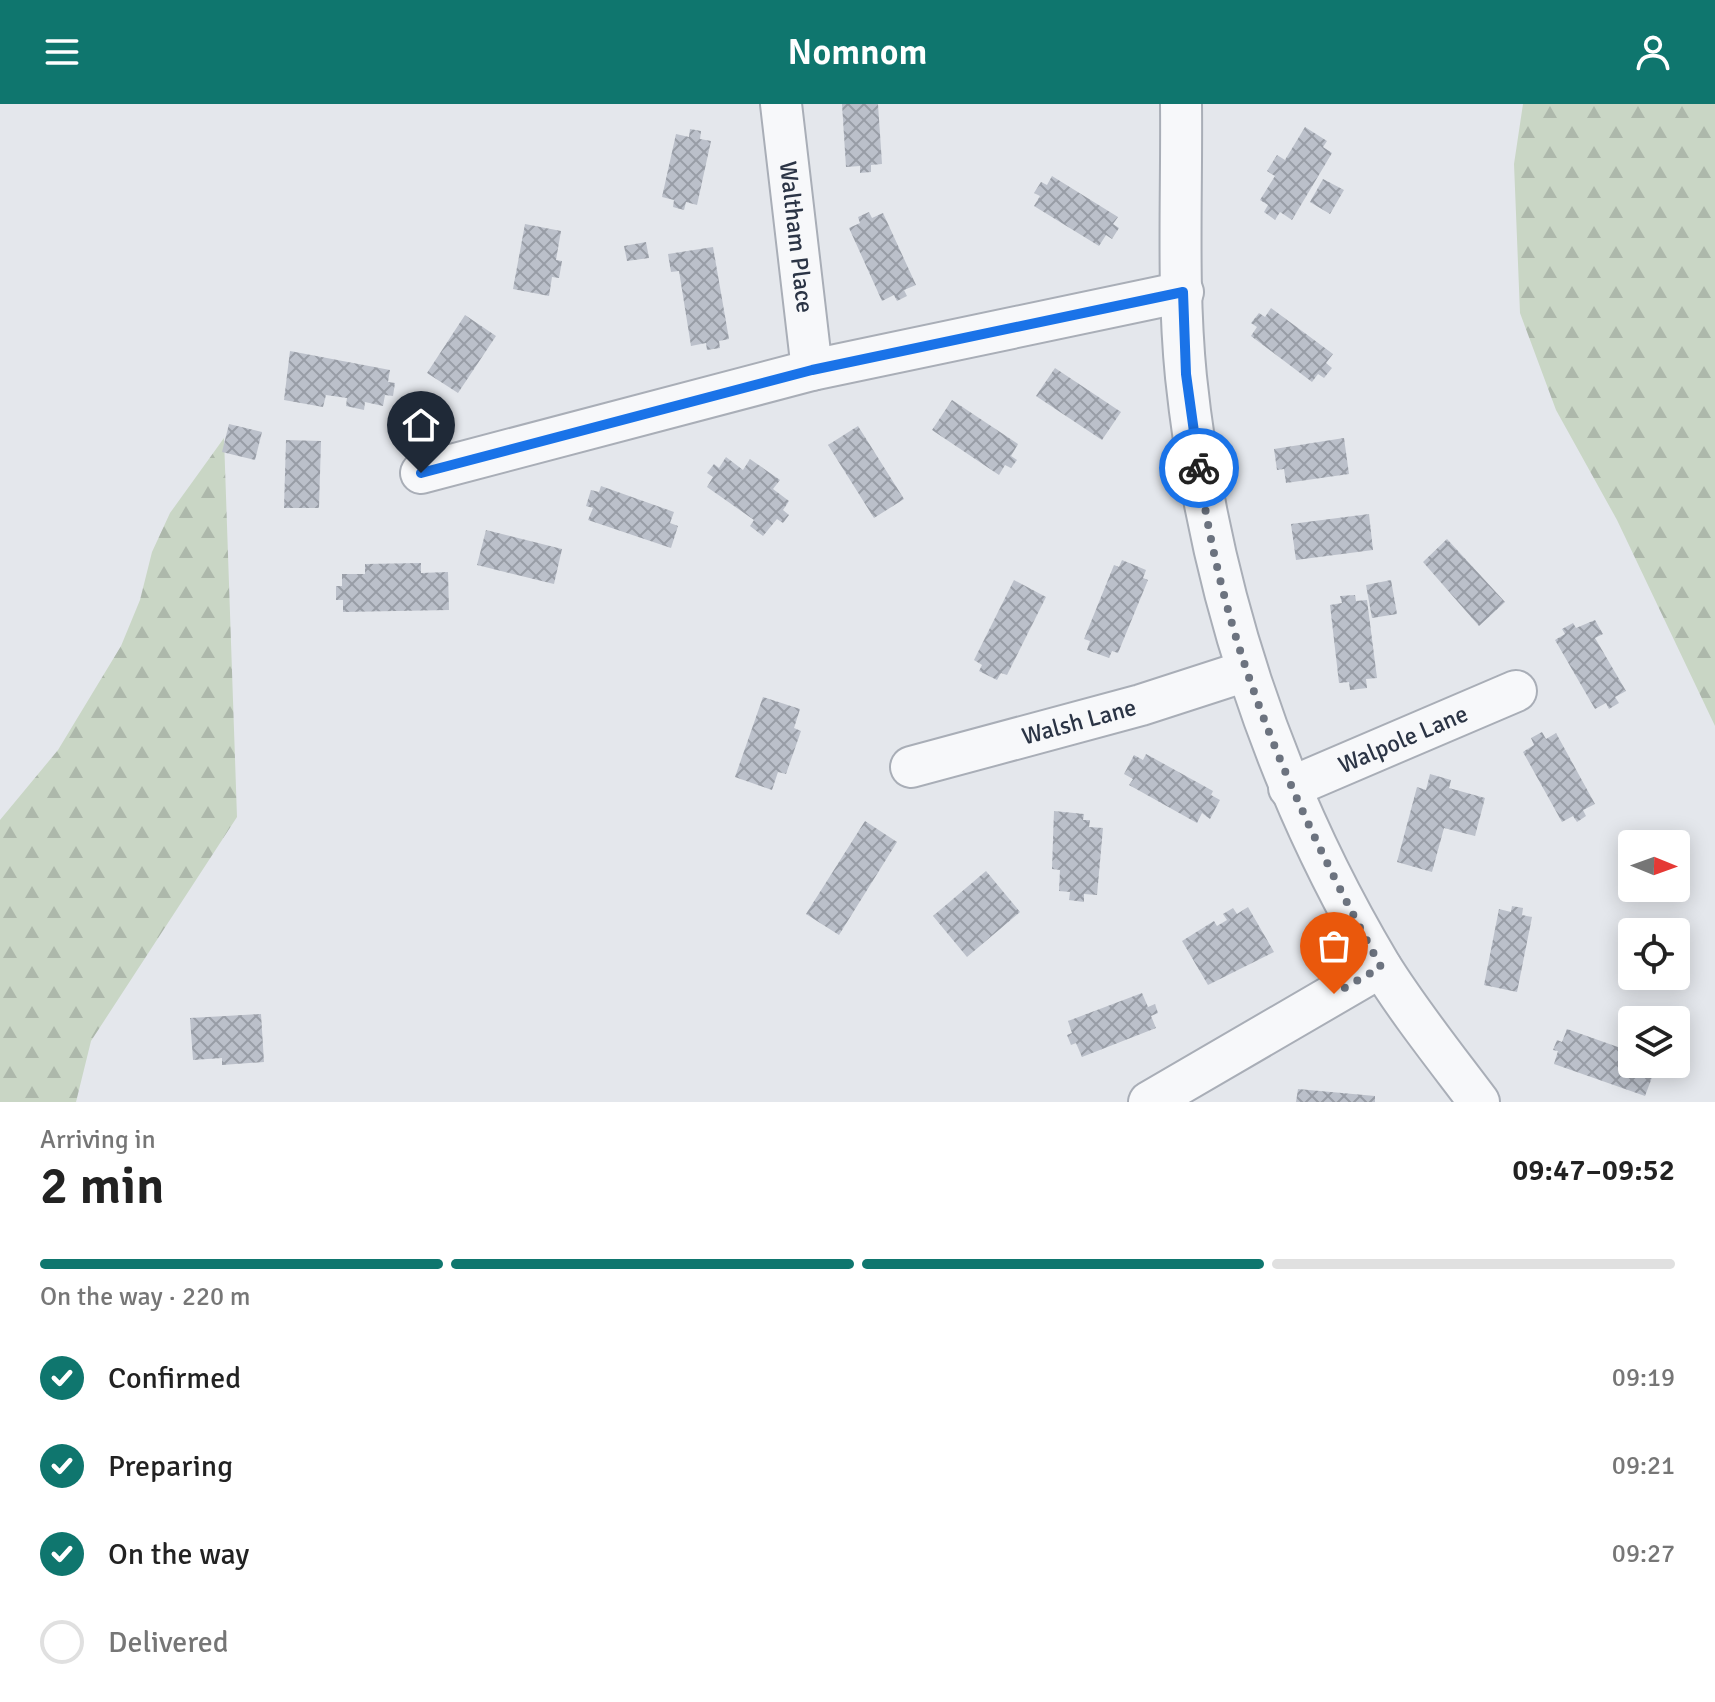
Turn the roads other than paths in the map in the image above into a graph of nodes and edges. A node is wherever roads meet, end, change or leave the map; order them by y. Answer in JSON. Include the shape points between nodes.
{"nodes":[{"id":1,"x":781,"y":104,"type":"edge"},
{"id":2,"x":1181,"y":104,"type":"edge"},
{"id":3,"x":1183,"y":292,"type":"junction"},
{"id":4,"x":812,"y":370,"type":"junction"},
{"id":5,"x":421,"y":473,"type":"dead end"},
{"id":6,"x":1246,"y":671,"type":"junction"},
{"id":7,"x":1516,"y":691,"type":"dead end"},
{"id":8,"x":911,"y":767,"type":"dead end"},
{"id":9,"x":1289,"y":788,"type":"junction"},
{"id":10,"x":1381,"y":967,"type":"junction"},
{"id":11,"x":1149,"y":1102,"type":"edge"},
{"id":12,"x":1479,"y":1102,"type":"edge"}],
"edges":[{"from":1,"to":4,"type":"street","name":"Waltham Place"},
{"from":2,"to":3,"type":"street"},
{"from":3,"to":4,"type":"street"},
{"from":3,"to":6,"type":"street","via":[[1186,374],[1201,483]]},
{"from":4,"to":5,"type":"street"},
{"from":6,"to":8,"type":"street","name":"Walsh Lane"},
{"from":6,"to":9,"type":"street"},
{"from":7,"to":9,"type":"street","name":"Walpole Lane"},
{"from":9,"to":10,"type":"street"},
{"from":10,"to":11,"type":"street"},
{"from":10,"to":12,"type":"street"}]}
